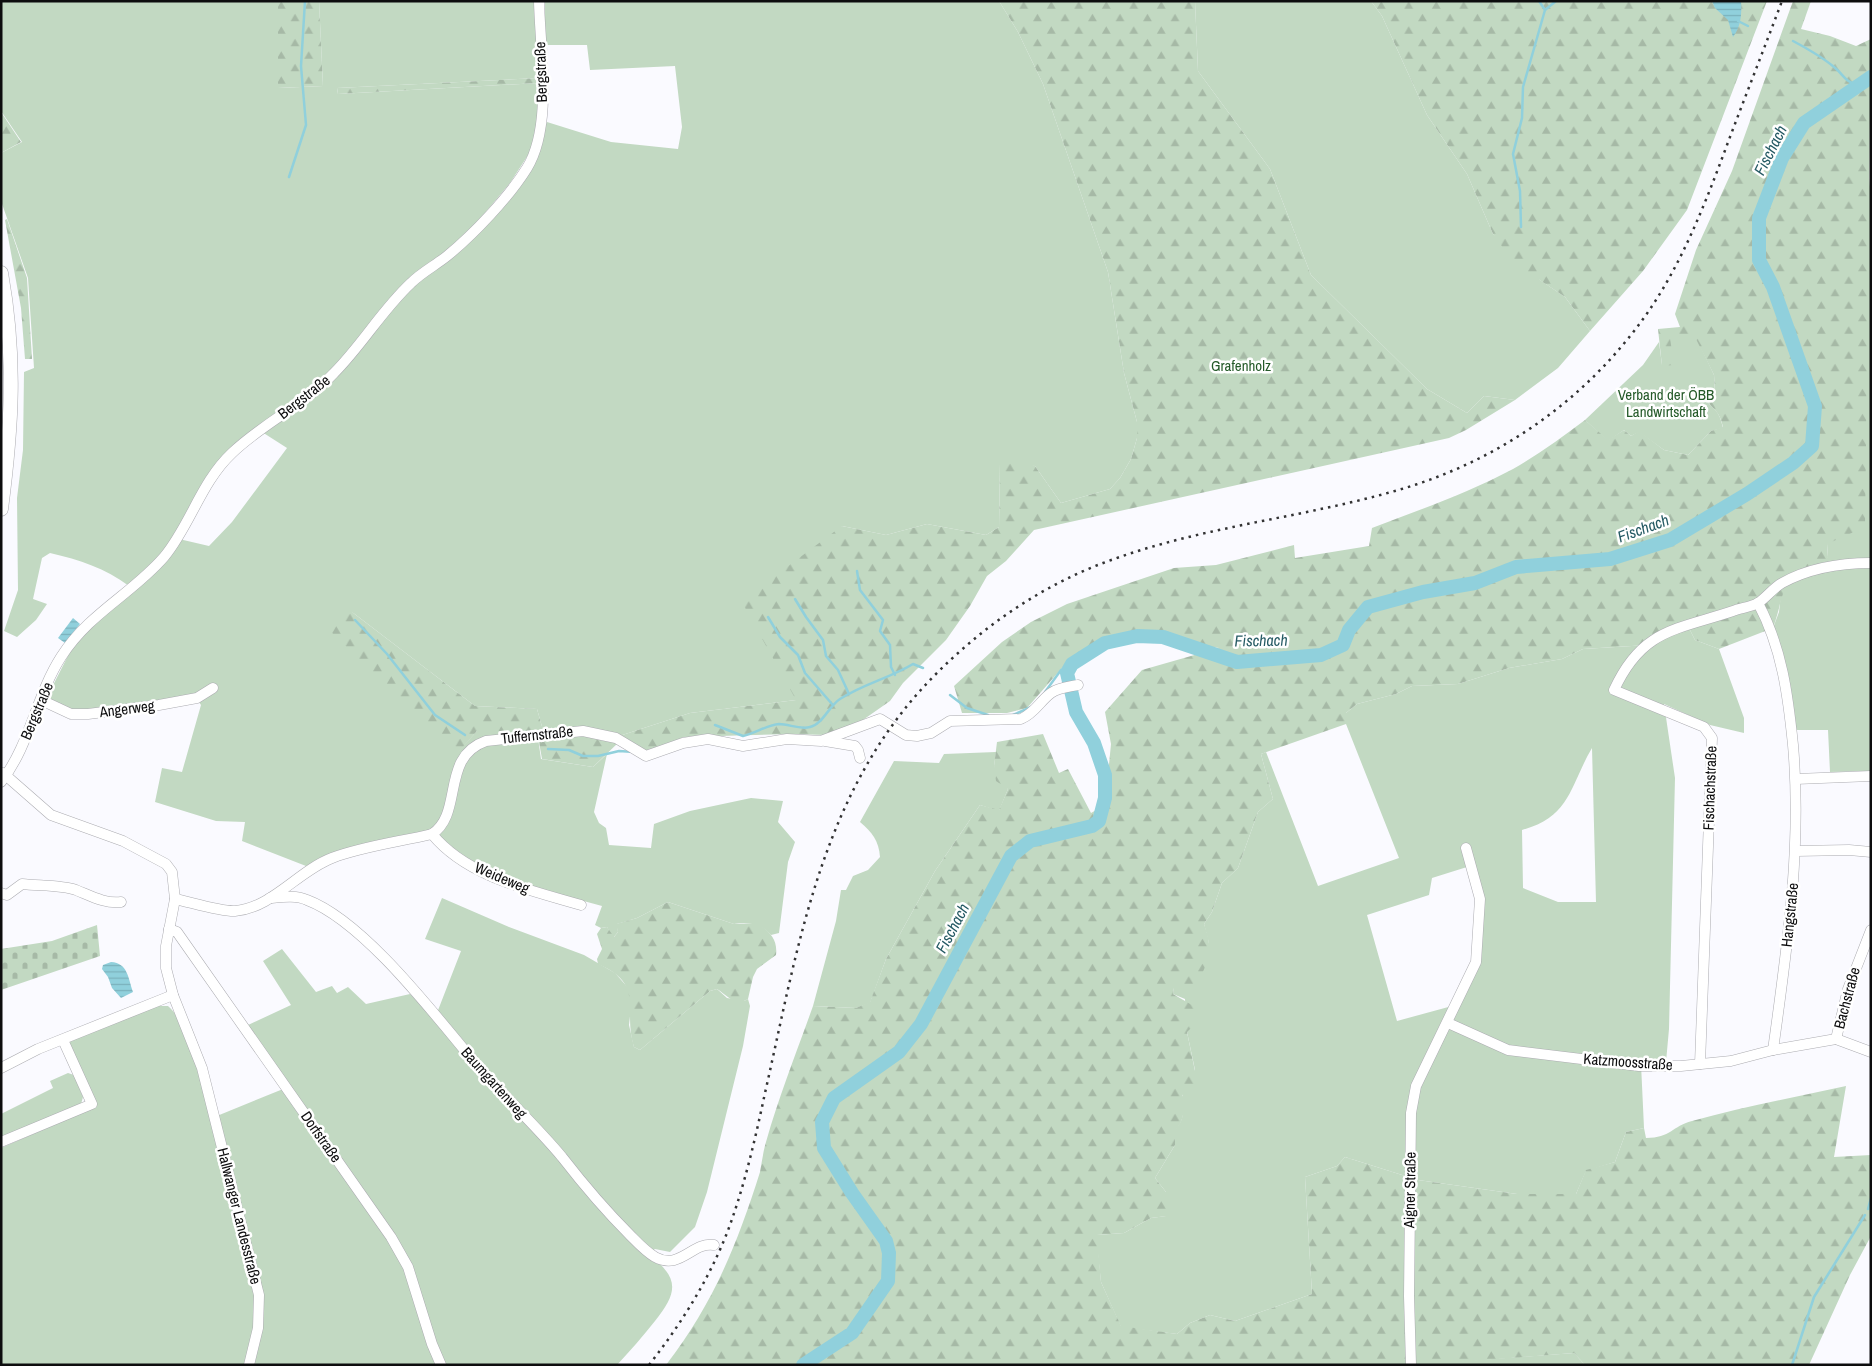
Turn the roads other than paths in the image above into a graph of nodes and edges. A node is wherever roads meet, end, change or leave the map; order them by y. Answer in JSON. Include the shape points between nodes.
{"nodes":[{"id":1,"x":539,"y":1,"type":"edge"},
{"id":2,"x":1,"y":273,"type":"edge"},
{"id":3,"x":1,"y":509,"type":"edge"},
{"id":4,"x":1871,"y":563,"type":"edge"},
{"id":5,"x":1758,"y":603,"type":"junction"},
{"id":6,"x":1078,"y":686,"type":"dead end"},
{"id":7,"x":213,"y":688,"type":"dead end"},
{"id":8,"x":41,"y":700,"type":"junction"},
{"id":9,"x":821,"y":741,"type":"junction"},
{"id":10,"x":860,"y":758,"type":"dead end"},
{"id":11,"x":3,"y":776,"type":"edge"},
{"id":12,"x":1871,"y":776,"type":"edge"},
{"id":13,"x":1796,"y":779,"type":"junction"},
{"id":14,"x":432,"y":834,"type":"junction"},
{"id":15,"x":1466,"y":848,"type":"dead end"},
{"id":16,"x":1796,"y":851,"type":"junction"},
{"id":17,"x":1871,"y":852,"type":"edge"},
{"id":18,"x":1,"y":894,"type":"edge"},
{"id":19,"x":270,"y":898,"type":"junction"},
{"id":20,"x":175,"y":899,"type":"junction"},
{"id":21,"x":121,"y":902,"type":"dead end"},
{"id":22,"x":581,"y":905,"type":"dead end"},
{"id":23,"x":169,"y":930,"type":"junction"},
{"id":24,"x":1871,"y":930,"type":"edge"},
{"id":25,"x":173,"y":995,"type":"junction"},
{"id":26,"x":1448,"y":1023,"type":"junction"},
{"id":27,"x":1836,"y":1039,"type":"junction"},
{"id":28,"x":63,"y":1040,"type":"junction"},
{"id":29,"x":1773,"y":1050,"type":"junction"},
{"id":30,"x":1871,"y":1052,"type":"edge"},
{"id":31,"x":1700,"y":1064,"type":"junction"},
{"id":32,"x":1,"y":1068,"type":"edge"},
{"id":33,"x":1,"y":1142,"type":"edge"},
{"id":34,"x":714,"y":1245,"type":"dead end"},
{"id":35,"x":249,"y":1365,"type":"edge"},
{"id":36,"x":441,"y":1365,"type":"edge"},
{"id":37,"x":1411,"y":1365,"type":"edge"}],
"edges":[{"from":1,"to":8,"type":"street","name":"Bergstraße","via":[[542,114],[540,141],[527,168],[471,234],[449,255],[412,281],[334,373],[231,454],[207,485],[165,555],[72,640]]},
{"from":2,"to":3,"type":"highway","via":[[10,340],[12,404]]},
{"from":4,"to":5,"type":"street","via":[[1838,565],[1806,572],[1771,590]]},
{"from":5,"to":13,"type":"street","name":"Hangstraße","via":[[1772,632],[1784,674]]},
{"from":5,"to":31,"type":"street","name":"Fischachstraße","via":[[1680,626],[1655,637],[1636,654],[1614,690],[1704,727],[1712,738]]},
{"from":6,"to":9,"type":"street","name":"Tuffernstraße","via":[[1052,692],[1030,715],[1021,719],[950,721],[931,733],[917,736],[906,735],[880,719]]},
{"from":7,"to":8,"type":"street","name":"Angerweg","via":[[197,698],[88,714],[71,714]]},
{"from":8,"to":11,"type":"street","name":"Bergstraße","via":[[17,758]]},
{"from":9,"to":10,"type":"street","via":[[854,746]]},
{"from":9,"to":14,"type":"street","name":"Tuffernstraße","via":[[787,739],[743,746],[702,740],[646,756],[616,738],[583,731],[486,741],[472,748],[463,759],[456,772],[446,816]]},
{"from":11,"to":20,"type":"street","via":[[51,815],[123,841],[166,864],[174,878]]},
{"from":12,"to":13,"type":"street"},
{"from":13,"to":16,"type":"street","name":"Hangstraße"},
{"from":14,"to":19,"type":"street","via":[[332,858],[308,869]]},
{"from":14,"to":22,"type":"street","name":"Weideweg","via":[[455,857],[495,877]]},
{"from":15,"to":26,"type":"street","name":"Aigner Straße","via":[[1479,891],[1477,950],[1471,972]]},
{"from":16,"to":17,"type":"street"},
{"from":16,"to":29,"type":"street","name":"Hangstraße","via":[[1791,918]]},
{"from":18,"to":21,"type":"street","via":[[7,895],[22,884],[76,890],[96,899]]},
{"from":19,"to":20,"type":"street","via":[[234,911]]},
{"from":19,"to":34,"type":"street","name":"Baumgartenweg","via":[[307,899],[334,915],[382,956],[511,1104],[543,1135],[604,1209],[646,1250],[664,1260],[675,1260],[708,1244]]},
{"from":20,"to":23,"type":"street"},
{"from":23,"to":25,"type":"street","via":[[165,955]]},
{"from":23,"to":36,"type":"street","name":"Dorfstraße","via":[[177,932],[213,981],[391,1237],[408,1267]]},
{"from":24,"to":27,"type":"street","name":"Bachstraße","via":[[1848,989]]},
{"from":25,"to":28,"type":"street"},
{"from":25,"to":35,"type":"street","name":"Hallwanger Landesstraße","via":[[202,1068],[259,1294],[258,1328]]},
{"from":26,"to":31,"type":"street","name":"Katzmoosstraße","via":[[1508,1050],[1530,1054],[1639,1066]]},
{"from":26,"to":37,"type":"street","name":"Aigner Straße","via":[[1416,1086],[1411,1113]]},
{"from":27,"to":29,"type":"street","name":"Katzmoosstraße"},
{"from":27,"to":30,"type":"street"},
{"from":28,"to":32,"type":"street"},
{"from":28,"to":33,"type":"street","via":[[92,1104]]},
{"from":29,"to":31,"type":"street","name":"Katzmoosstraße","via":[[1731,1061]]}]}
